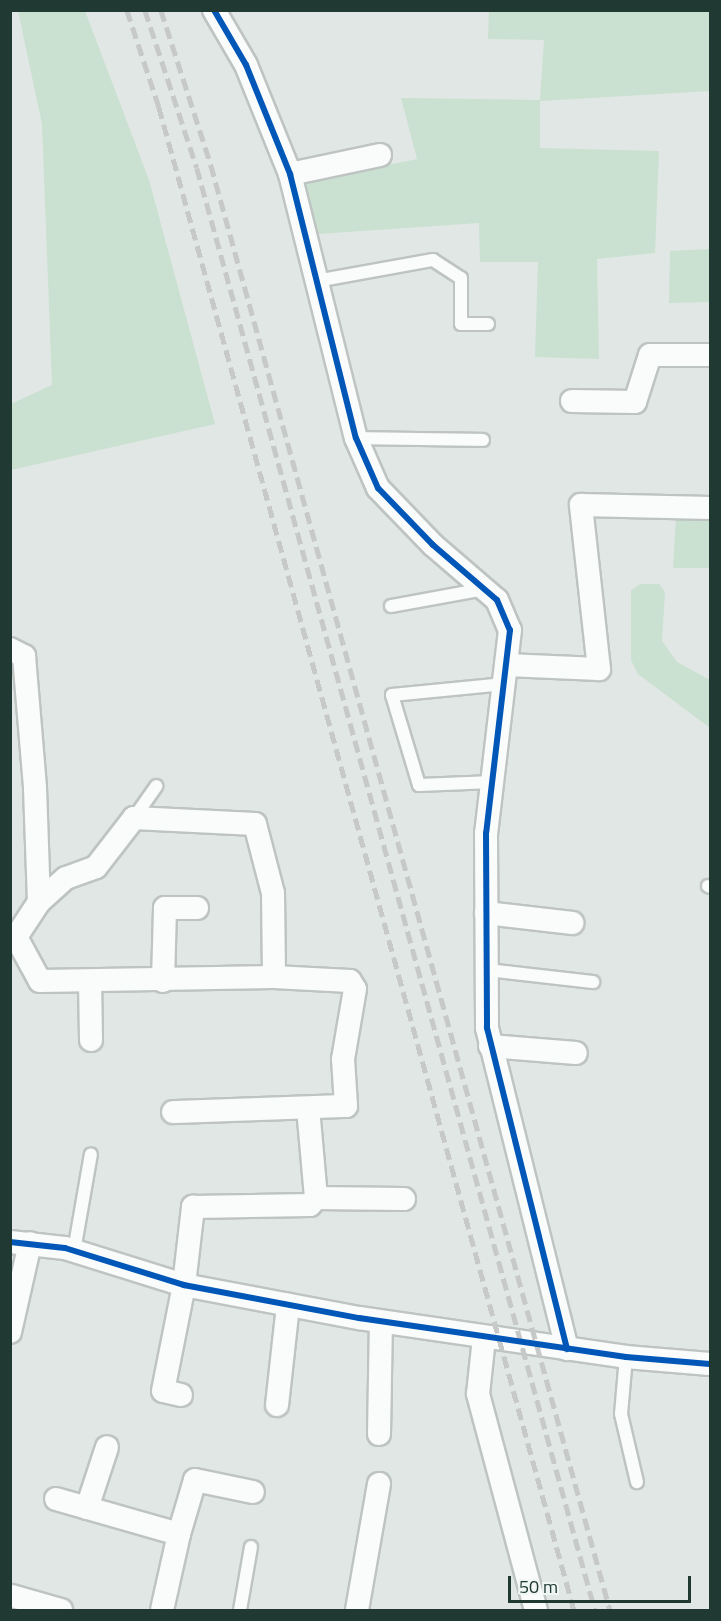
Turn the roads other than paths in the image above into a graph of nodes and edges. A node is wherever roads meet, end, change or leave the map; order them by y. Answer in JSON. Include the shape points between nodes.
{"nodes":[{"id":1,"x":214,"y":10,"type":"edge"},
{"id":2,"x":380,"y":155,"type":"dead end"},
{"id":3,"x":290,"y":174,"type":"junction"},
{"id":4,"x":316,"y":281,"type":"junction"},
{"id":5,"x":488,"y":324,"type":"dead end"},
{"id":6,"x":711,"y":355,"type":"edge"},
{"id":7,"x":572,"y":401,"type":"dead end"},
{"id":8,"x":356,"y":438,"type":"junction"},
{"id":9,"x":483,"y":440,"type":"dead end"},
{"id":10,"x":711,"y":508,"type":"edge"},
{"id":11,"x":486,"y":589,"type":"junction"},
{"id":12,"x":391,"y":606,"type":"dead end"},
{"id":13,"x":10,"y":649,"type":"edge"},
{"id":14,"x":505,"y":674,"type":"junction"},
{"id":15,"x":493,"y":782,"type":"junction"},
{"id":16,"x":156,"y":786,"type":"dead end"},
{"id":17,"x":134,"y":818,"type":"junction"},
{"id":18,"x":39,"y":902,"type":"junction"},
{"id":19,"x":197,"y":908,"type":"dead end"},
{"id":20,"x":486,"y":913,"type":"junction"},
{"id":21,"x":572,"y":922,"type":"dead end"},
{"id":22,"x":13,"y":938,"type":"edge"},
{"id":23,"x":487,"y":970,"type":"junction"},
{"id":24,"x":274,"y":977,"type":"junction"},
{"id":25,"x":90,"y":981,"type":"junction"},
{"id":26,"x":163,"y":981,"type":"junction"},
{"id":27,"x":593,"y":982,"type":"dead end"},
{"id":28,"x":90,"y":1040,"type":"dead end"},
{"id":29,"x":490,"y":1046,"type":"junction"},
{"id":30,"x":576,"y":1053,"type":"dead end"},
{"id":31,"x":308,"y":1108,"type":"junction"},
{"id":32,"x":174,"y":1112,"type":"dead end"},
{"id":33,"x":91,"y":1154,"type":"dead end"},
{"id":34,"x":316,"y":1198,"type":"junction"},
{"id":35,"x":404,"y":1199,"type":"dead end"},
{"id":36,"x":20,"y":1243,"type":"edge"},
{"id":37,"x":74,"y":1251,"type":"junction"},
{"id":38,"x":184,"y":1285,"type":"junction"},
{"id":39,"x":288,"y":1305,"type":"junction"},
{"id":40,"x":381,"y":1322,"type":"junction"},
{"id":41,"x":10,"y":1332,"type":"edge"},
{"id":42,"x":484,"y":1338,"type":"junction"},
{"id":43,"x":567,"y":1349,"type":"junction"},
{"id":44,"x":626,"y":1357,"type":"junction"},
{"id":45,"x":711,"y":1364,"type":"edge"},
{"id":46,"x":180,"y":1395,"type":"dead end"},
{"id":47,"x":277,"y":1405,"type":"dead end"},
{"id":48,"x":379,"y":1434,"type":"dead end"},
{"id":49,"x":107,"y":1447,"type":"dead end"},
{"id":50,"x":637,"y":1482,"type":"dead end"},
{"id":51,"x":379,"y":1484,"type":"dead end"},
{"id":52,"x":253,"y":1492,"type":"dead end"},
{"id":53,"x":56,"y":1500,"type":"dead end"},
{"id":54,"x":87,"y":1508,"type":"junction"},
{"id":55,"x":179,"y":1534,"type":"junction"},
{"id":56,"x":251,"y":1546,"type":"dead end"},
{"id":57,"x":12,"y":1596,"type":"edge"},
{"id":58,"x":61,"y":1611,"type":"edge"},
{"id":59,"x":162,"y":1611,"type":"edge"},
{"id":60,"x":240,"y":1611,"type":"edge"},
{"id":61,"x":357,"y":1611,"type":"edge"},
{"id":62,"x":536,"y":1611,"type":"edge"}],
"edges":[{"from":1,"to":3,"type":"street","via":[[246,65]]},
{"from":2,"to":3,"type":"street"},
{"from":3,"to":4,"type":"street"},
{"from":4,"to":5,"type":"lane","via":[[433,260],[461,278],[461,324]]},
{"from":4,"to":8,"type":"street"},
{"from":6,"to":7,"type":"street","via":[[650,355],[635,402]]},
{"from":8,"to":9,"type":"lane"},
{"from":8,"to":11,"type":"street","via":[[378,488],[433,545]]},
{"from":10,"to":14,"type":"street","via":[[581,505],[599,669]]},
{"from":11,"to":12,"type":"lane"},
{"from":11,"to":14,"type":"street","via":[[497,600],[510,630]]},
{"from":13,"to":18,"type":"street","via":[[24,656],[36,788]]},
{"from":14,"to":15,"type":"street"},
{"from":14,"to":15,"type":"lane","via":[[392,695],[419,785]]},
{"from":15,"to":20,"type":"street","via":[[486,833]]},
{"from":16,"to":17,"type":"lane"},
{"from":17,"to":18,"type":"street","via":[[96,867],[66,878]]},
{"from":17,"to":24,"type":"street","via":[[255,824],[273,893]]},
{"from":18,"to":22,"type":"street"},
{"from":19,"to":26,"type":"street","via":[[165,908]]},
{"from":20,"to":21,"type":"street"},
{"from":20,"to":23,"type":"street"},
{"from":22,"to":25,"type":"street","via":[[40,981]]},
{"from":23,"to":27,"type":"lane"},
{"from":23,"to":29,"type":"street"},
{"from":24,"to":26,"type":"street"},
{"from":24,"to":31,"type":"street","via":[[350,981],[355,989],[343,1059],[346,1106]]},
{"from":25,"to":26,"type":"street"},
{"from":25,"to":28,"type":"street"},
{"from":29,"to":30,"type":"street"},
{"from":29,"to":43,"type":"street"},
{"from":31,"to":32,"type":"street"},
{"from":31,"to":34,"type":"street"},
{"from":33,"to":37,"type":"lane"},
{"from":34,"to":35,"type":"street"},
{"from":34,"to":38,"type":"street","via":[[310,1205],[193,1207]]},
{"from":36,"to":37,"type":"street"},
{"from":36,"to":41,"type":"street"},
{"from":37,"to":38,"type":"street"},
{"from":38,"to":39,"type":"street"},
{"from":38,"to":46,"type":"street","via":[[163,1391]]},
{"from":39,"to":40,"type":"street"},
{"from":39,"to":47,"type":"street"},
{"from":40,"to":42,"type":"street"},
{"from":40,"to":48,"type":"street"},
{"from":42,"to":43,"type":"street"},
{"from":42,"to":62,"type":"street","via":[[478,1394]]},
{"from":43,"to":44,"type":"street"},
{"from":44,"to":45,"type":"street"},
{"from":44,"to":50,"type":"lane","via":[[621,1414]]},
{"from":49,"to":54,"type":"street"},
{"from":51,"to":61,"type":"street"},
{"from":52,"to":55,"type":"street","via":[[195,1480]]},
{"from":53,"to":54,"type":"street"},
{"from":54,"to":55,"type":"street"},
{"from":55,"to":59,"type":"street"},
{"from":56,"to":60,"type":"lane"},
{"from":57,"to":58,"type":"street"}]}
